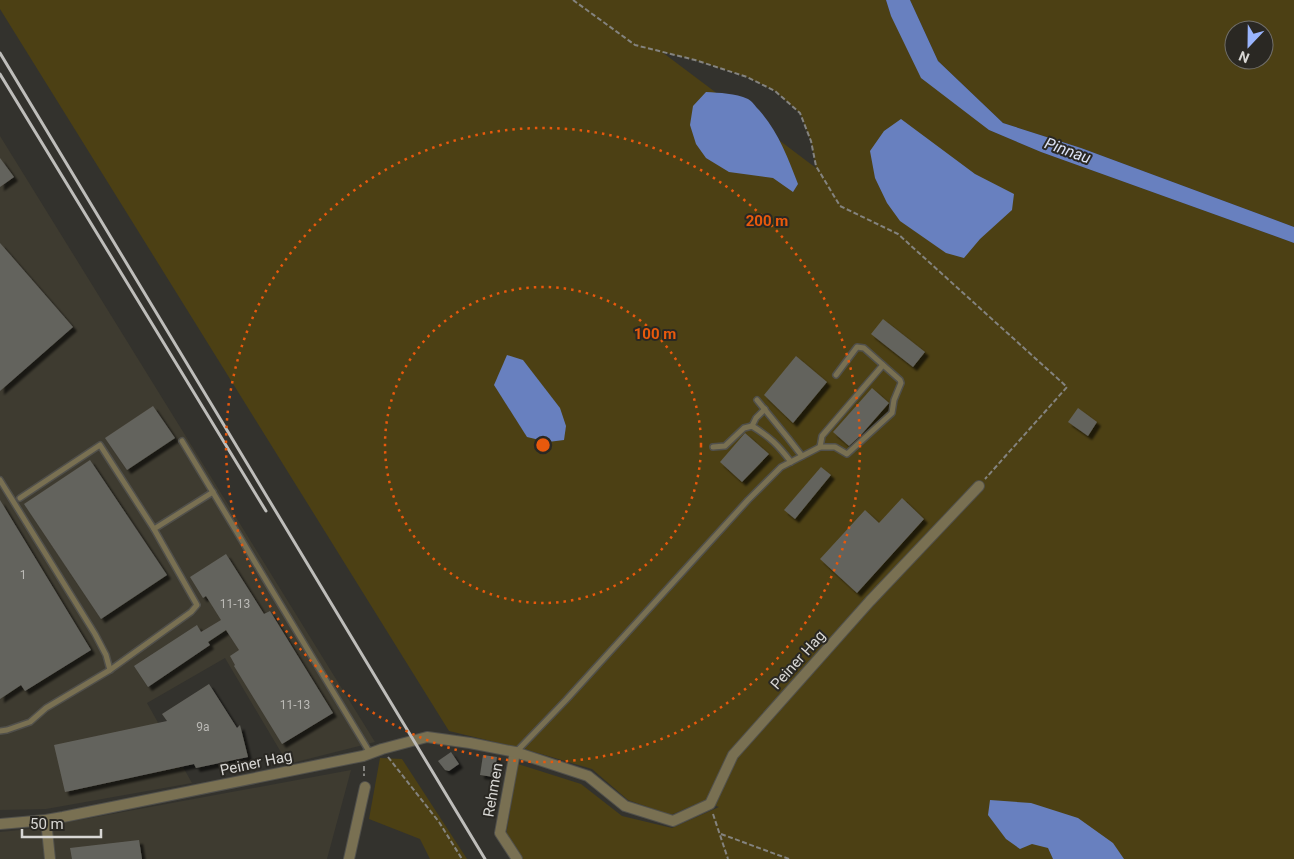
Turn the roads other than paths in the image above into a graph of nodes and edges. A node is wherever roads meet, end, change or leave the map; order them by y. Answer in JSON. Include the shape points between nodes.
{"nodes":[{"id":1,"x":883,"y":365,"type":"junction"},
{"id":2,"x":836,"y":375,"type":"dead end"},
{"id":3,"x":757,"y":400,"type":"dead end"},
{"id":4,"x":765,"y":409,"type":"junction"},
{"id":5,"x":752,"y":426,"type":"junction"},
{"id":6,"x":182,"y":441,"type":"dead end"},
{"id":7,"x":713,"y":447,"type":"dead end"},
{"id":8,"x":820,"y":447,"type":"junction"},
{"id":9,"x":802,"y":456,"type":"junction"},
{"id":10,"x":790,"y":462,"type":"junction"},
{"id":11,"x":0,"y":480,"type":"edge"},
{"id":12,"x":979,"y":486,"type":"road end"},
{"id":13,"x":213,"y":492,"type":"junction"},
{"id":14,"x":20,"y":498,"type":"dead end"},
{"id":15,"x":154,"y":529,"type":"junction"},
{"id":16,"x":110,"y":670,"type":"junction"},
{"id":17,"x":0,"y":731,"type":"edge"},
{"id":18,"x":515,"y":752,"type":"junction"},
{"id":19,"x":367,"y":755,"type":"junction"},
{"id":20,"x":365,"y":787,"type":"road end"},
{"id":21,"x":46,"y":820,"type":"junction"},
{"id":22,"x":0,"y":824,"type":"edge"},
{"id":23,"x":50,"y":859,"type":"edge"},
{"id":24,"x":349,"y":859,"type":"edge"},
{"id":25,"x":517,"y":859,"type":"edge"}],
"edges":[{"from":1,"to":2,"type":"lane","via":[[864,348],[857,347]]},
{"from":1,"to":8,"type":"lane","via":[[822,436]]},
{"from":1,"to":8,"type":"lane","via":[[901,383],[892,413],[847,454],[835,446]]},
{"from":3,"to":4,"type":"lane"},
{"from":4,"to":5,"type":"lane"},
{"from":4,"to":9,"type":"lane"},
{"from":5,"to":7,"type":"lane","via":[[744,428],[725,446]]},
{"from":5,"to":10,"type":"lane","via":[[778,445]]},
{"from":6,"to":13,"type":"lane"},
{"from":8,"to":9,"type":"lane"},
{"from":9,"to":10,"type":"lane"},
{"from":10,"to":18,"type":"lane","via":[[748,500]]},
{"from":11,"to":16,"type":"lane","via":[[95,634]]},
{"from":12,"to":18,"type":"street","name":"Peiner Hag","via":[[870,601],[733,755],[710,804],[673,821],[625,806],[588,776]]},
{"from":13,"to":15,"type":"lane"},
{"from":13,"to":19,"type":"lane"},
{"from":14,"to":15,"type":"lane","via":[[100,445]]},
{"from":15,"to":16,"type":"lane","via":[[197,605]]},
{"from":16,"to":17,"type":"lane","via":[[46,708],[30,722]]},
{"from":18,"to":19,"type":"street","name":"Peiner Hag","via":[[427,737]]},
{"from":18,"to":25,"type":"street","name":"Rehmen","via":[[500,833]]},
{"from":19,"to":21,"type":"street","name":"Peiner Hag"},
{"from":20,"to":24,"type":"street"},
{"from":21,"to":22,"type":"street","name":"Peiner Hag"},
{"from":21,"to":23,"type":"street"}]}
